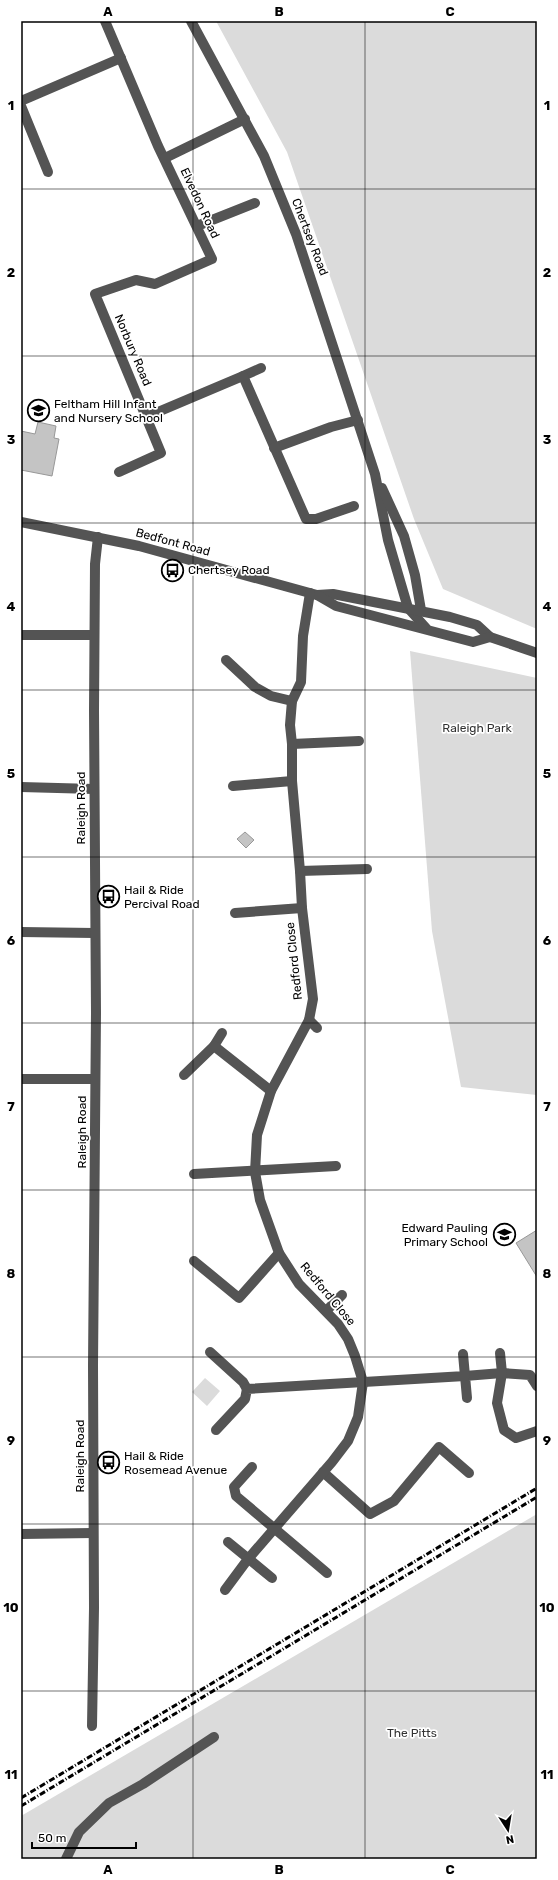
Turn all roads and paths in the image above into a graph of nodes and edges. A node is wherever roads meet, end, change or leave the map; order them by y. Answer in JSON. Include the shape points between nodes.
{"nodes":[{"id":1,"x":105,"y":21,"type":"edge"},
{"id":2,"x":191,"y":21,"type":"edge"},
{"id":3,"x":121,"y":58,"type":"junction"},
{"id":4,"x":21,"y":101,"type":"edge"},
{"id":5,"x":21,"y":106,"type":"edge"},
{"id":6,"x":245,"y":119,"type":"junction"},
{"id":7,"x":165,"y":158,"type":"junction"},
{"id":8,"x":48,"y":172,"type":"dead end"},
{"id":9,"x":255,"y":203,"type":"dead end"},
{"id":10,"x":197,"y":226,"type":"junction"},
{"id":11,"x":95,"y":294,"type":"joint"},
{"id":12,"x":261,"y":368,"type":"dead end"},
{"id":13,"x":243,"y":376,"type":"junction"},
{"id":14,"x":146,"y":416,"type":"junction"},
{"id":15,"x":358,"y":420,"type":"junction"},
{"id":16,"x":274,"y":448,"type":"junction"},
{"id":17,"x":119,"y":472,"type":"dead end"},
{"id":18,"x":375,"y":474,"type":"junction"},
{"id":19,"x":354,"y":506,"type":"dead end"},
{"id":20,"x":21,"y":522,"type":"edge"},
{"id":21,"x":98,"y":537,"type":"junction"},
{"id":22,"x":313,"y":594,"type":"junction"},
{"id":23,"x":414,"y":611,"type":"junction"},
{"id":24,"x":402,"y":622,"type":"junction"},
{"id":25,"x":426,"y":628,"type":"junction"},
{"id":26,"x":21,"y":635,"type":"edge"},
{"id":27,"x":94,"y":635,"type":"junction"},
{"id":28,"x":490,"y":638,"type":"junction"},
{"id":29,"x":537,"y":652,"type":"edge"},
{"id":30,"x":226,"y":660,"type":"dead end"},
{"id":31,"x":292,"y":701,"type":"junction"},
{"id":32,"x":359,"y":741,"type":"dead end"},
{"id":33,"x":292,"y":744,"type":"junction"},
{"id":34,"x":292,"y":781,"type":"junction"},
{"id":35,"x":233,"y":786,"type":"dead end"},
{"id":36,"x":21,"y":787,"type":"edge"},
{"id":37,"x":94,"y":789,"type":"junction"},
{"id":38,"x":367,"y":869,"type":"dead end"},
{"id":39,"x":300,"y":871,"type":"junction"},
{"id":40,"x":302,"y":908,"type":"junction"},
{"id":41,"x":235,"y":912,"type":"dead end"},
{"id":42,"x":21,"y":932,"type":"edge"},
{"id":43,"x":94,"y":933,"type":"junction"},
{"id":44,"x":309,"y":1020,"type":"junction"},
{"id":45,"x":316,"y":1028,"type":"dead end"},
{"id":46,"x":222,"y":1033,"type":"dead end"},
{"id":47,"x":214,"y":1046,"type":"junction"},
{"id":48,"x":184,"y":1075,"type":"dead end"},
{"id":49,"x":21,"y":1079,"type":"edge"},
{"id":50,"x":94,"y":1079,"type":"junction"},
{"id":51,"x":271,"y":1091,"type":"junction"},
{"id":52,"x":336,"y":1166,"type":"dead end"},
{"id":53,"x":255,"y":1172,"type":"junction"},
{"id":54,"x":194,"y":1174,"type":"dead end"},
{"id":55,"x":279,"y":1253,"type":"junction"},
{"id":56,"x":194,"y":1260,"type":"dead end"},
{"id":57,"x":342,"y":1294,"type":"dead end"},
{"id":58,"x":326,"y":1311,"type":"junction"},
{"id":59,"x":210,"y":1352,"type":"dead end"},
{"id":60,"x":500,"y":1352,"type":"dead end"},
{"id":61,"x":463,"y":1354,"type":"dead end"},
{"id":62,"x":502,"y":1373,"type":"junction"},
{"id":63,"x":465,"y":1376,"type":"junction"},
{"id":64,"x":363,"y":1382,"type":"junction"},
{"id":65,"x":537,"y":1386,"type":"edge"},
{"id":66,"x":247,"y":1389,"type":"junction"},
{"id":67,"x":467,"y":1398,"type":"dead end"},
{"id":68,"x":216,"y":1430,"type":"dead end"},
{"id":69,"x":537,"y":1430,"type":"edge"},
{"id":70,"x":252,"y":1467,"type":"dead end"},
{"id":71,"x":324,"y":1472,"type":"junction"},
{"id":72,"x":469,"y":1473,"type":"dead end"},
{"id":73,"x":274,"y":1528,"type":"junction"},
{"id":74,"x":93,"y":1533,"type":"junction"},
{"id":75,"x":21,"y":1534,"type":"edge"},
{"id":76,"x":228,"y":1542,"type":"dead end"},
{"id":77,"x":248,"y":1559,"type":"junction"},
{"id":78,"x":327,"y":1574,"type":"dead end"},
{"id":79,"x":272,"y":1578,"type":"dead end"},
{"id":80,"x":225,"y":1590,"type":"dead end"},
{"id":81,"x":92,"y":1726,"type":"dead end"},
{"id":82,"x":214,"y":1736,"type":"dead end"},
{"id":83,"x":66,"y":1859,"type":"edge"}],
"edges":[{"from":1,"to":3,"type":"street","name":"Elvedon Road"},
{"from":2,"to":6,"type":"street","name":"Chertsey Road"},
{"from":3,"to":4,"type":"street"},
{"from":3,"to":7,"type":"street","name":"Elvedon Road"},
{"from":5,"to":8,"type":"street"},
{"from":6,"to":7,"type":"street","name":"Elvedon Road"},
{"from":6,"to":15,"type":"street","name":"Chertsey Road","via":[[264,156],[296,234]]},
{"from":7,"to":10,"type":"street","name":"Elvedon Road"},
{"from":9,"to":10,"type":"street"},
{"from":10,"to":11,"type":"street","name":"Elvedon Road","via":[[212,259],[155,284],[136,280]]},
{"from":11,"to":14,"type":"street","name":"Norbury Road"},
{"from":12,"to":13,"type":"street"},
{"from":13,"to":14,"type":"street"},
{"from":13,"to":16,"type":"street"},
{"from":14,"to":17,"type":"street","name":"Norbury Road","via":[[161,454]]},
{"from":15,"to":16,"type":"street"},
{"from":15,"to":18,"type":"street","name":"Chertsey Road"},
{"from":16,"to":19,"type":"street","via":[[306,519],[316,519]]},
{"from":18,"to":23,"type":"street","name":"Chertsey Road","via":[[388,540]]},
{"from":18,"to":23,"type":"street","name":"Chertsey Road","via":[[404,536],[415,575]]},
{"from":20,"to":21,"type":"street","name":"Bedfont Road"},
{"from":21,"to":22,"type":"street","name":"Bedfont Road"},
{"from":21,"to":27,"type":"street","name":"Raleigh Road"},
{"from":22,"to":23,"type":"street","name":"Bedfont Road","via":[[333,594]]},
{"from":22,"to":24,"type":"street","name":"Bedfont Road","via":[[336,606]]},
{"from":22,"to":31,"type":"street","name":"Redford Close","via":[[302,636],[301,682]]},
{"from":23,"to":24,"type":"street"},
{"from":23,"to":25,"type":"street","name":"Chertsey Road"},
{"from":23,"to":28,"type":"street","name":"Bedfont Road","via":[[477,625]]},
{"from":24,"to":25,"type":"street","name":"Bedfont Road"},
{"from":25,"to":28,"type":"street","name":"Bedfont Road","via":[[473,642]]},
{"from":26,"to":27,"type":"street"},
{"from":27,"to":37,"type":"street","name":"Raleigh Road"},
{"from":28,"to":29,"type":"street","name":"Bedfont Road"},
{"from":30,"to":31,"type":"street","via":[[255,688],[271,696]]},
{"from":31,"to":33,"type":"street","name":"Redford Close"},
{"from":32,"to":33,"type":"street"},
{"from":33,"to":34,"type":"street","name":"Redford Close"},
{"from":34,"to":35,"type":"street"},
{"from":34,"to":39,"type":"street","name":"Redford Close"},
{"from":36,"to":37,"type":"street"},
{"from":37,"to":43,"type":"street","name":"Raleigh Road"},
{"from":38,"to":39,"type":"street"},
{"from":39,"to":40,"type":"street","name":"Redford Close"},
{"from":40,"to":41,"type":"street"},
{"from":40,"to":44,"type":"street","name":"Redford Close","via":[[313,999]]},
{"from":42,"to":43,"type":"street"},
{"from":43,"to":50,"type":"street","name":"Raleigh Road"},
{"from":44,"to":45,"type":"street"},
{"from":44,"to":51,"type":"street","name":"Redford Close"},
{"from":46,"to":47,"type":"street"},
{"from":47,"to":48,"type":"street"},
{"from":47,"to":51,"type":"street"},
{"from":49,"to":50,"type":"street"},
{"from":50,"to":74,"type":"street","name":"Raleigh Road"},
{"from":51,"to":53,"type":"street","name":"Redford Close","via":[[257,1135]]},
{"from":52,"to":53,"type":"street"},
{"from":53,"to":54,"type":"street"},
{"from":53,"to":55,"type":"street","name":"Redford Close","via":[[260,1200]]},
{"from":55,"to":56,"type":"street","via":[[239,1298]]},
{"from":55,"to":58,"type":"street","name":"Redford Close","via":[[299,1284]]},
{"from":57,"to":58,"type":"street"},
{"from":58,"to":64,"type":"street","name":"Redford Close","via":[[348,1339]]},
{"from":59,"to":66,"type":"street","via":[[243,1382]]},
{"from":60,"to":62,"type":"street"},
{"from":61,"to":63,"type":"street"},
{"from":62,"to":63,"type":"street"},
{"from":62,"to":65,"type":"street","via":[[530,1375]]},
{"from":62,"to":69,"type":"street","via":[[497,1403],[504,1430],[516,1438]]},
{"from":63,"to":64,"type":"street"},
{"from":63,"to":67,"type":"street"},
{"from":64,"to":66,"type":"street"},
{"from":64,"to":71,"type":"street","name":"Redford Close","via":[[358,1417],[348,1441]]},
{"from":66,"to":68,"type":"street","via":[[245,1398]]},
{"from":70,"to":73,"type":"street","via":[[234,1487],[236,1496]]},
{"from":71,"to":72,"type":"street","via":[[370,1514],[394,1501],[439,1447]]},
{"from":71,"to":73,"type":"street","name":"Redford Close"},
{"from":73,"to":77,"type":"street","name":"Redford Close"},
{"from":73,"to":78,"type":"street"},
{"from":74,"to":75,"type":"street"},
{"from":74,"to":81,"type":"street","name":"Raleigh Road"},
{"from":76,"to":77,"type":"street"},
{"from":77,"to":79,"type":"street"},
{"from":77,"to":80,"type":"street","name":"Redford Close"},
{"from":82,"to":83,"type":"street","via":[[143,1784],[109,1803],[78,1832]]}]}
